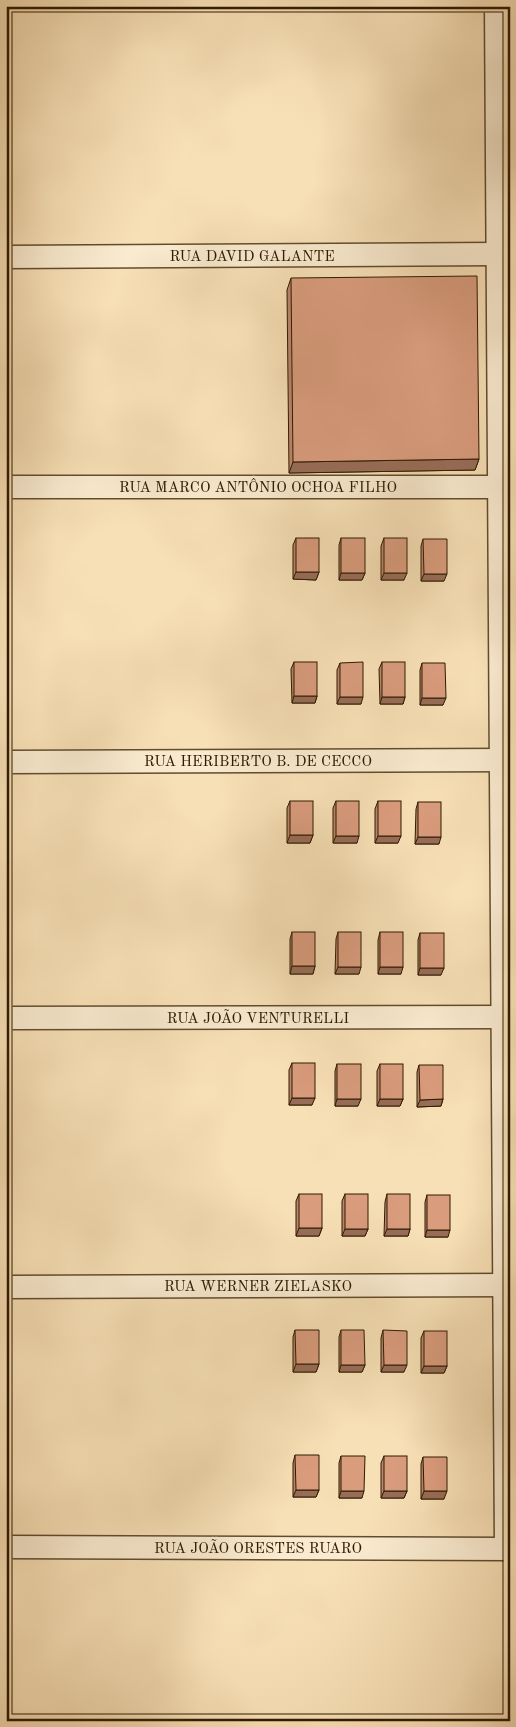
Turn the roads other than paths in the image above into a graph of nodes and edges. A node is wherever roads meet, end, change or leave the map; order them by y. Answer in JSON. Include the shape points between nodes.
{"nodes":[{"id":1,"x":496,"y":6,"type":"edge"},
{"id":2,"x":498,"y":254,"type":"junction"},
{"id":3,"x":6,"y":257,"type":"edge"},
{"id":4,"x":6,"y":487,"type":"edge"},
{"id":5,"x":505,"y":487,"type":"edge"},
{"id":6,"x":505,"y":760,"type":"edge"},
{"id":7,"x":6,"y":762,"type":"edge"},
{"id":8,"x":506,"y":1017,"type":"edge"},
{"id":9,"x":6,"y":1018,"type":"edge"},
{"id":10,"x":507,"y":1286,"type":"edge"},
{"id":11,"x":6,"y":1288,"type":"edge"},
{"id":12,"x":6,"y":1546,"type":"edge"},
{"id":13,"x":508,"y":1549,"type":"edge"}],
"edges":[{"from":1,"to":2,"type":"street"},
{"from":2,"to":3,"type":"street","name":"RUA DAVID GALANTE"},
{"from":2,"to":5,"type":"street"},
{"from":4,"to":5,"type":"street","name":"RUA MARCO ANTÔNIO OCHOA FILHO"},
{"from":5,"to":6,"type":"street"},
{"from":6,"to":7,"type":"street","name":"RUA HERIBERTO B. DE CECCO"},
{"from":6,"to":8,"type":"street"},
{"from":8,"to":9,"type":"street","name":"RUA JOÃO VENTURELLI"},
{"from":8,"to":10,"type":"street"},
{"from":10,"to":11,"type":"street","name":"RUA WERNER ZIELASKO"},
{"from":10,"to":13,"type":"street"},
{"from":12,"to":13,"type":"street","name":"RUA JOÃO ORESTES RUARO"}]}
